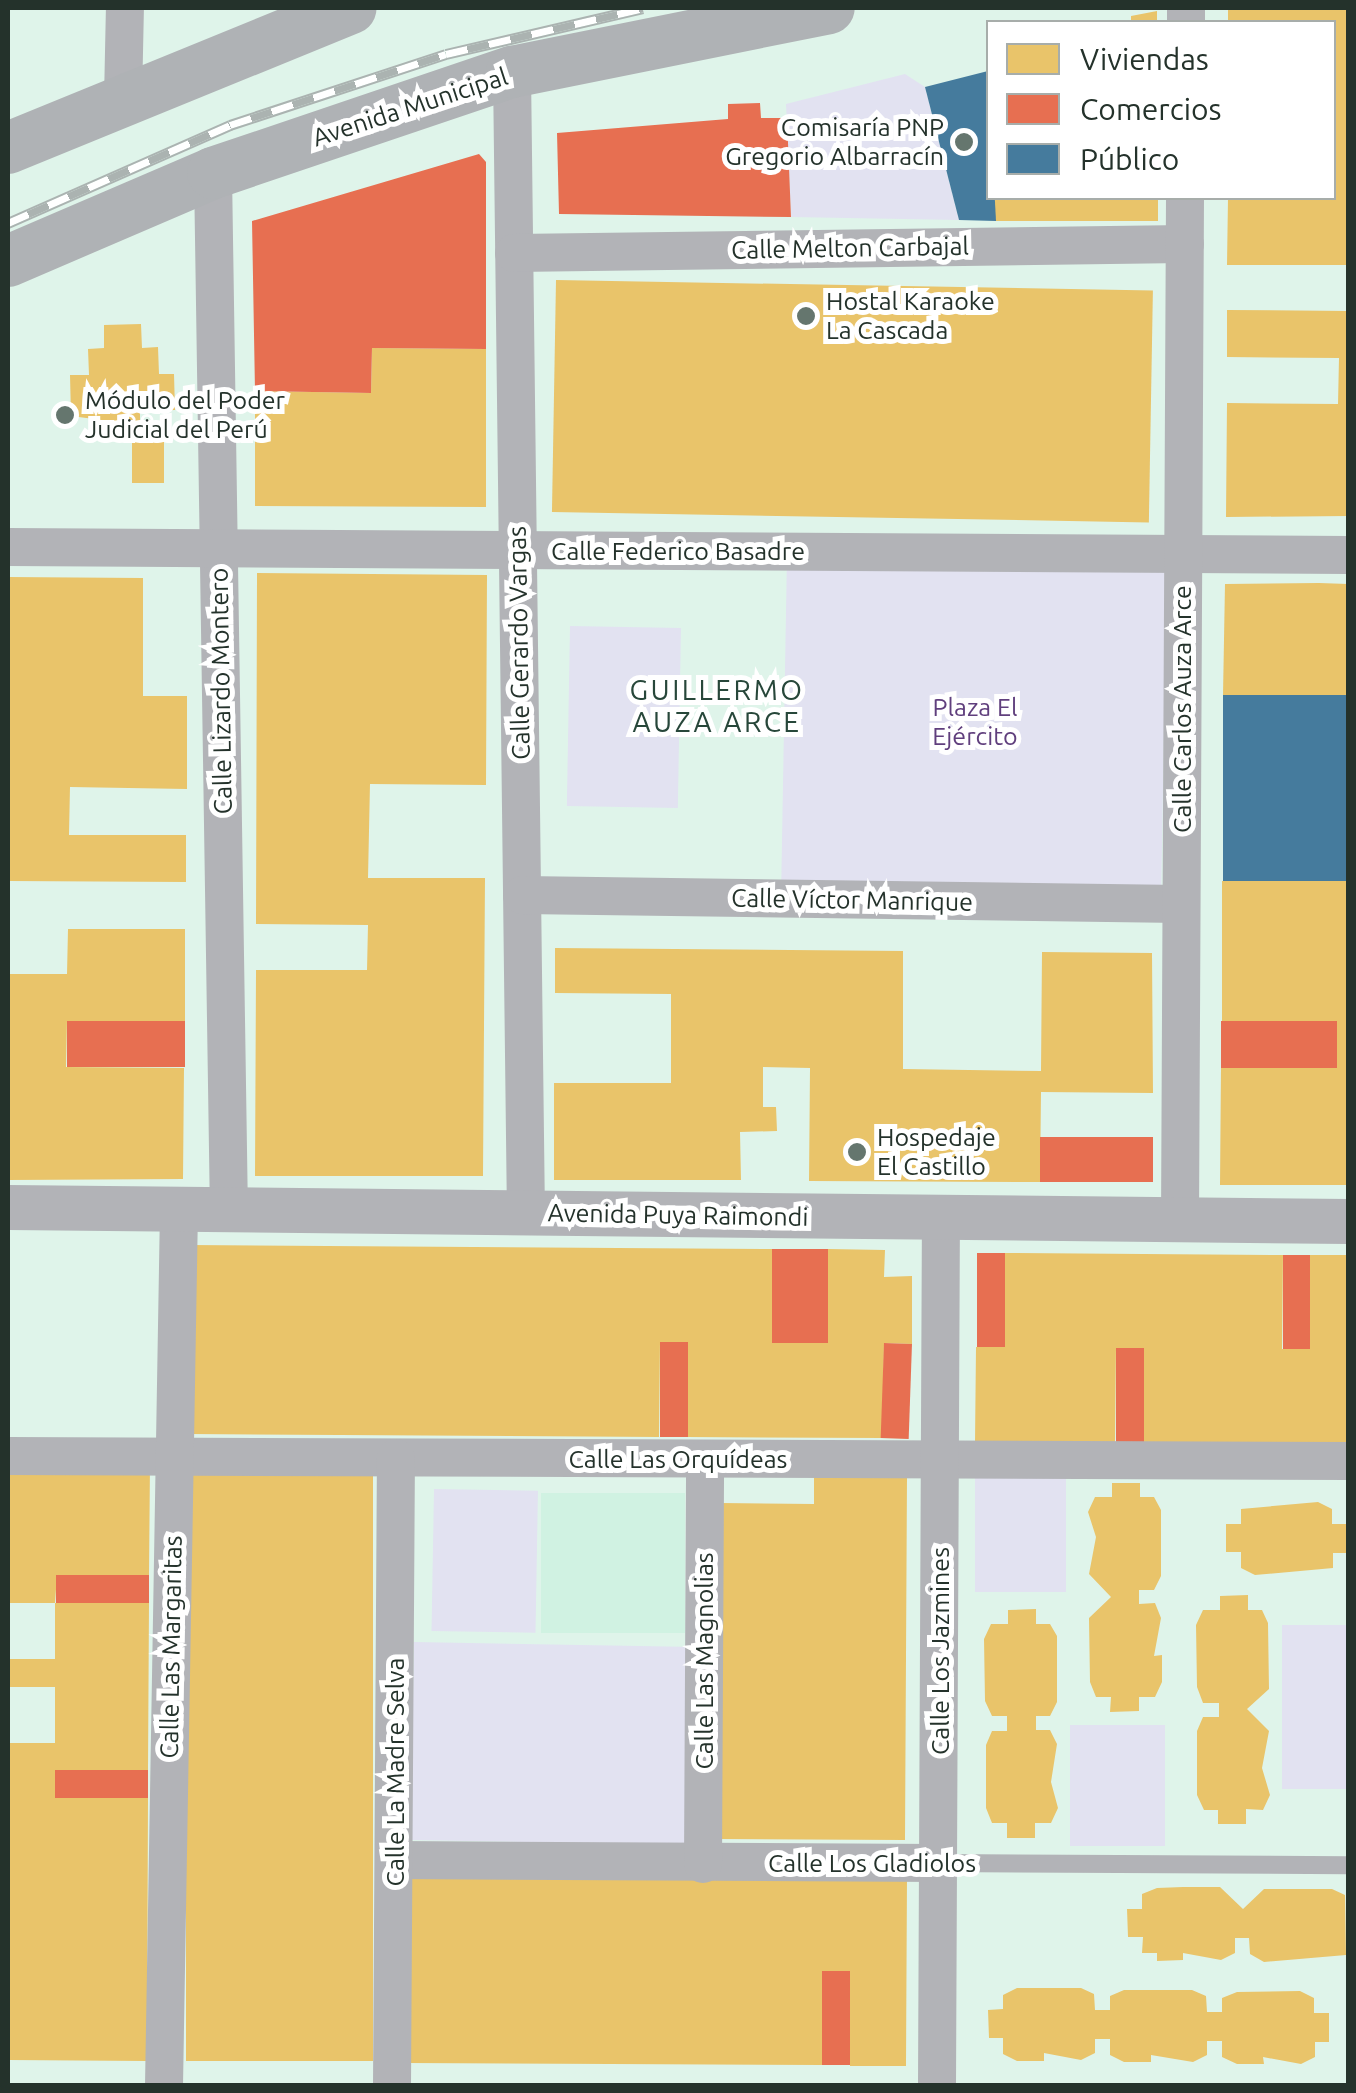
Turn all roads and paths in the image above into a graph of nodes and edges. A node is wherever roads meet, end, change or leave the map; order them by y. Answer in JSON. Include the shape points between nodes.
{"nodes":[{"id":1,"x":126,"y":8,"type":"edge"},
{"id":2,"x":351,"y":8,"type":"edge"},
{"id":3,"x":829,"y":8,"type":"edge"},
{"id":4,"x":512,"y":72,"type":"junction"},
{"id":5,"x":123,"y":100,"type":"junction"},
{"id":6,"x":8,"y":148,"type":"edge"},
{"id":7,"x":213,"y":173,"type":"junction"},
{"id":8,"x":1185,"y":200,"type":"edge"},
{"id":9,"x":1185,"y":244,"type":"junction"},
{"id":10,"x":514,"y":252,"type":"junction"},
{"id":11,"x":8,"y":260,"type":"edge"},
{"id":12,"x":8,"y":547,"type":"edge"},
{"id":13,"x":219,"y":548,"type":"junction"},
{"id":14,"x":518,"y":550,"type":"junction"},
{"id":15,"x":1183,"y":554,"type":"junction"},
{"id":16,"x":1348,"y":555,"type":"edge"},
{"id":17,"x":522,"y":895,"type":"junction"},
{"id":18,"x":1181,"y":904,"type":"junction"},
{"id":19,"x":8,"y":1207,"type":"edge"},
{"id":20,"x":179,"y":1209,"type":"junction"},
{"id":21,"x":230,"y":1210,"type":"junction"},
{"id":22,"x":526,"y":1213,"type":"junction"},
{"id":23,"x":941,"y":1218,"type":"junction"},
{"id":24,"x":1180,"y":1221,"type":"junction"},
{"id":25,"x":1348,"y":1221,"type":"edge"},
{"id":26,"x":8,"y":1456,"type":"edge"},
{"id":27,"x":175,"y":1457,"type":"junction"},
{"id":28,"x":396,"y":1458,"type":"junction"},
{"id":29,"x":704,"y":1459,"type":"junction"},
{"id":30,"x":940,"y":1460,"type":"junction"},
{"id":31,"x":1348,"y":1461,"type":"edge"},
{"id":32,"x":394,"y":1860,"type":"junction"},
{"id":33,"x":938,"y":1863,"type":"junction"},
{"id":34,"x":704,"y":1864,"type":"junction"},
{"id":35,"x":1348,"y":1864,"type":"edge"},
{"id":36,"x":164,"y":2086,"type":"edge"},
{"id":37,"x":392,"y":2086,"type":"edge"},
{"id":38,"x":938,"y":2086,"type":"edge"}],
"edges":[{"from":1,"to":5,"type":"street"},
{"from":2,"to":5,"type":"main road"},
{"from":3,"to":4,"type":"main road","name":"Avenida Municipal"},
{"from":4,"to":7,"type":"main road","name":"Avenida Municipal"},
{"from":4,"to":10,"type":"street","name":"Calle Gerardo Vargas"},
{"from":5,"to":6,"type":"main road"},
{"from":7,"to":11,"type":"main road","name":"Avenida Municipal"},
{"from":7,"to":13,"type":"street","name":"Calle Lizardo Montero"},
{"from":8,"to":9,"type":"street","name":"Calle Carlos Auza Arce"},
{"from":9,"to":10,"type":"street","name":"Calle Melton Carbajal"},
{"from":9,"to":15,"type":"street","name":"Calle Carlos Auza Arce"},
{"from":10,"to":14,"type":"street","name":"Calle Gerardo Vargas"},
{"from":12,"to":13,"type":"street","name":"Calle Federico Basadre"},
{"from":13,"to":14,"type":"street","name":"Calle Federico Basadre"},
{"from":13,"to":21,"type":"street","name":"Calle Lizardo Montero"},
{"from":14,"to":15,"type":"street","name":"Calle Federico Basadre"},
{"from":14,"to":17,"type":"street","name":"Calle Gerardo Vargas"},
{"from":15,"to":16,"type":"street","name":"Calle Federico Basadre"},
{"from":15,"to":18,"type":"street","name":"Calle Carlos Auza Arce"},
{"from":17,"to":18,"type":"street","name":"Calle Víctor Manrique"},
{"from":17,"to":22,"type":"street","name":"Calle Gerardo Vargas"},
{"from":18,"to":24,"type":"street","name":"Calle Carlos Auza Arce"},
{"from":19,"to":20,"type":"street","name":"Avenida Puya Raimondi"},
{"from":20,"to":21,"type":"street","name":"Avenida Puya Raimondi"},
{"from":20,"to":27,"type":"street","name":"Calle Las Margaritas"},
{"from":21,"to":22,"type":"street","name":"Avenida Puya Raimondi"},
{"from":22,"to":23,"type":"street","name":"Avenida Puya Raimondi"},
{"from":23,"to":24,"type":"street","name":"Avenida Puya Raimondi"},
{"from":23,"to":30,"type":"street","name":"Calle Los Jazmines"},
{"from":24,"to":25,"type":"street","name":"Avenida Puya Raimondi"},
{"from":26,"to":27,"type":"street","name":"Calle Las Orquídeas"},
{"from":27,"to":28,"type":"street","name":"Calle Las Orquídeas"},
{"from":27,"to":36,"type":"street","name":"Calle Las Margaritas"},
{"from":28,"to":29,"type":"street","name":"Calle Las Orquídeas"},
{"from":28,"to":32,"type":"street","name":"Calle La Madre Selva"},
{"from":29,"to":30,"type":"street","name":"Calle Las Orquídeas"},
{"from":29,"to":34,"type":"street","name":"Calle Las Magnolias"},
{"from":30,"to":31,"type":"street","name":"Calle Las Orquídeas"},
{"from":30,"to":33,"type":"street","name":"Calle Los Jazmines"},
{"from":32,"to":34,"type":"street","name":"Calle Los Gladiolos"},
{"from":32,"to":37,"type":"street","name":"Calle La Madre Selva"},
{"from":33,"to":34,"type":"street","name":"Calle Los Gladiolos"},
{"from":33,"to":35,"type":"lane","name":"Calle Los Gladiolos"},
{"from":33,"to":38,"type":"street","name":"Calle Los Jazmines"}]}
